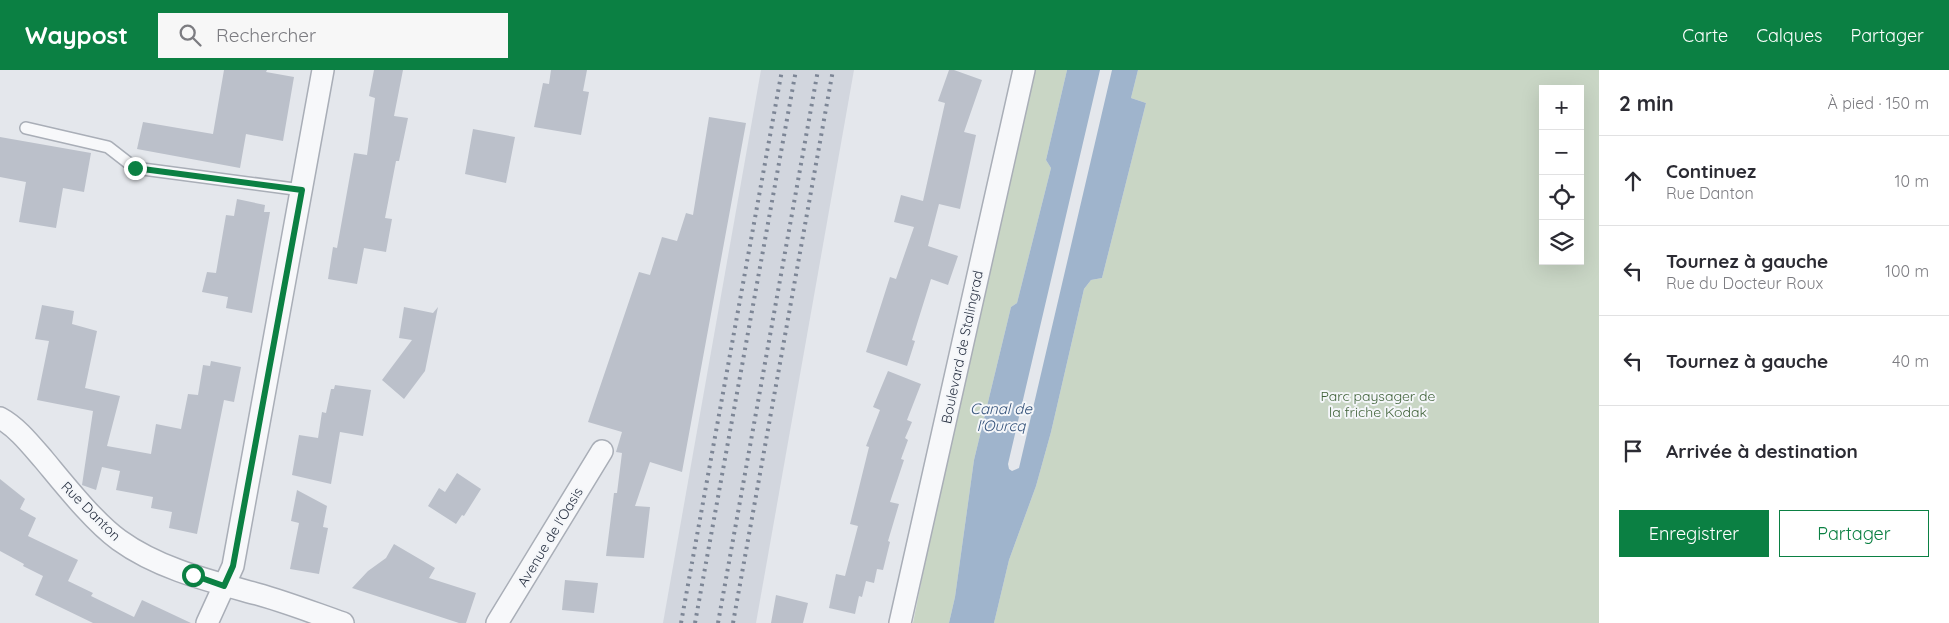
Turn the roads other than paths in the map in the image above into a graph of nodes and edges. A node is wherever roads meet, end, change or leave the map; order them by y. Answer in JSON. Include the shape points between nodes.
{"nodes":[{"id":1,"x":324,"y":70,"type":"edge"},
{"id":2,"x":1024,"y":70,"type":"edge"},
{"id":3,"x":26,"y":128,"type":"dead end"},
{"id":4,"x":302,"y":190,"type":"junction"},
{"id":5,"x":0,"y":418,"type":"edge"},
{"id":6,"x":602,"y":451,"type":"dead end"},
{"id":7,"x":224,"y":586,"type":"junction"},
{"id":8,"x":207,"y":623,"type":"edge"},
{"id":9,"x":343,"y":623,"type":"edge"},
{"id":10,"x":497,"y":623,"type":"edge"},
{"id":11,"x":900,"y":623,"type":"edge"}],
"edges":[{"from":1,"to":4,"type":"street"},
{"from":2,"to":11,"type":"street","name":"Boulevard de Stalingrad"},
{"from":3,"to":4,"type":"lane","via":[[108,147],[135,168]]},
{"from":4,"to":7,"type":"street","via":[[233,566]]},
{"from":5,"to":7,"type":"street","name":"Rue Danton","via":[[29,442],[118,540],[157,562]]},
{"from":6,"to":10,"type":"street","name":"Avenue de l'Oasis"},
{"from":7,"to":8,"type":"street"},
{"from":7,"to":9,"type":"street","name":"Rue Danton"}]}
